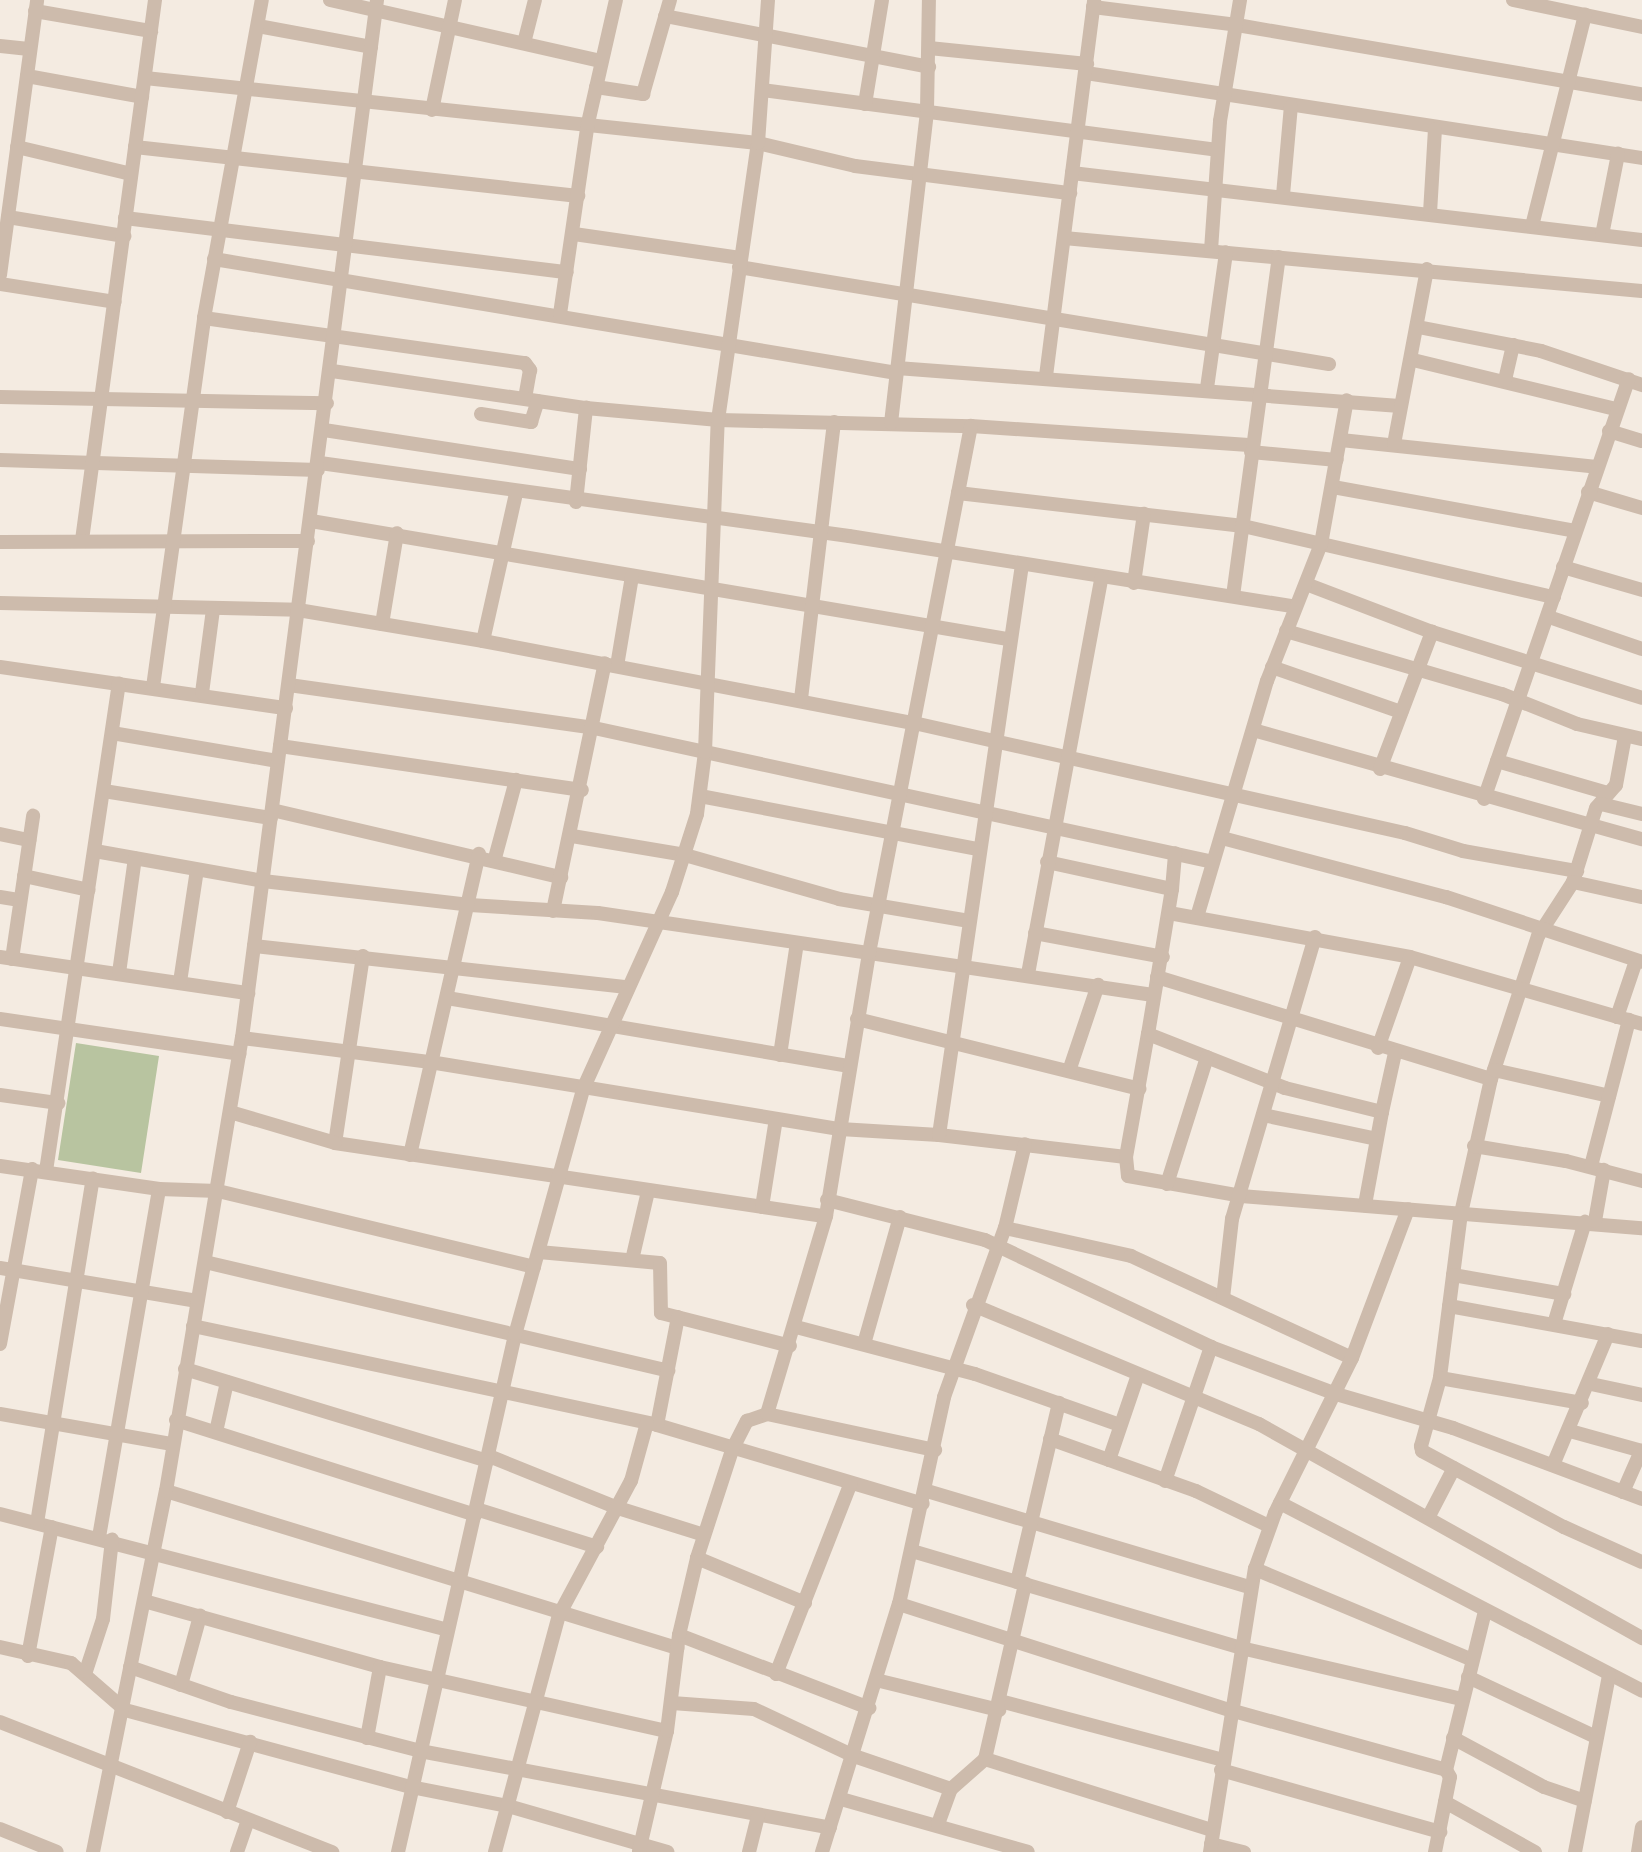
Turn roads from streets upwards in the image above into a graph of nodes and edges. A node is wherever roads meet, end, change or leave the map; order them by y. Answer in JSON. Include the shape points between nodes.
{"nodes":[{"id":1,"x":155,"y":0,"type":"edge"},
{"id":2,"x":262,"y":0,"type":"edge"},
{"id":3,"x":330,"y":0,"type":"edge"},
{"id":4,"x":455,"y":0,"type":"edge"},
{"id":5,"x":535,"y":0,"type":"edge"},
{"id":6,"x":616,"y":0,"type":"edge"},
{"id":7,"x":670,"y":0,"type":"edge"},
{"id":8,"x":768,"y":0,"type":"edge"},
{"id":9,"x":882,"y":0,"type":"edge"},
{"id":10,"x":929,"y":0,"type":"edge"},
{"id":11,"x":1240,"y":0,"type":"edge"},
{"id":12,"x":1513,"y":0,"type":"edge"},
{"id":13,"x":1094,"y":3,"type":"edge"},
{"id":14,"x":36,"y":5,"type":"edge"},
{"id":15,"x":376,"y":5,"type":"edge"},
{"id":16,"x":1585,"y":15,"type":"junction"},
{"id":17,"x":665,"y":16,"type":"junction"},
{"id":18,"x":1237,"y":25,"type":"junction"},
{"id":19,"x":258,"y":26,"type":"junction"},
{"id":20,"x":449,"y":26,"type":"junction"},
{"id":21,"x":1642,"y":27,"type":"edge"},
{"id":22,"x":151,"y":31,"type":"junction"},
{"id":23,"x":764,"y":38,"type":"junction"},
{"id":24,"x":524,"y":43,"type":"junction"},
{"id":25,"x":0,"y":46,"type":"edge"},
{"id":26,"x":371,"y":47,"type":"junction"},
{"id":27,"x":929,"y":48,"type":"junction"},
{"id":28,"x":29,"y":49,"type":"junction"},
{"id":29,"x":872,"y":59,"type":"junction"},
{"id":30,"x":601,"y":61,"type":"junction"},
{"id":31,"x":929,"y":67,"type":"junction"},
{"id":32,"x":1086,"y":69,"type":"junction"},
{"id":33,"x":27,"y":76,"type":"junction"},
{"id":34,"x":145,"y":78,"type":"junction"},
{"id":35,"x":1568,"y":83,"type":"junction"},
{"id":36,"x":596,"y":87,"type":"junction"},
{"id":37,"x":248,"y":90,"type":"junction"},
{"id":38,"x":762,"y":90,"type":"junction"},
{"id":39,"x":1642,"y":94,"type":"edge"},
{"id":40,"x":1224,"y":95,"type":"junction"},
{"id":41,"x":142,"y":97,"type":"junction"},
{"id":42,"x":365,"y":102,"type":"junction"},
{"id":43,"x":865,"y":104,"type":"junction"},
{"id":44,"x":1291,"y":106,"type":"junction"},
{"id":45,"x":432,"y":110,"type":"junction"},
{"id":46,"x":927,"y":110,"type":"junction"},
{"id":47,"x":588,"y":123,"type":"junction"},
{"id":48,"x":1435,"y":129,"type":"junction"},
{"id":49,"x":1079,"y":130,"type":"junction"},
{"id":50,"x":758,"y":143,"type":"junction"},
{"id":51,"x":1552,"y":146,"type":"junction"},
{"id":52,"x":17,"y":147,"type":"junction"},
{"id":53,"x":135,"y":147,"type":"junction"},
{"id":54,"x":1217,"y":150,"type":"junction"},
{"id":55,"x":1618,"y":154,"type":"junction"},
{"id":56,"x":237,"y":158,"type":"junction"},
{"id":57,"x":1642,"y":158,"type":"edge"},
{"id":58,"x":354,"y":172,"type":"junction"},
{"id":59,"x":1072,"y":173,"type":"junction"},
{"id":60,"x":131,"y":174,"type":"junction"},
{"id":61,"x":919,"y":174,"type":"junction"},
{"id":62,"x":5,"y":190,"type":"edge"},
{"id":63,"x":1216,"y":190,"type":"junction"},
{"id":64,"x":1070,"y":193,"type":"junction"},
{"id":65,"x":1283,"y":195,"type":"junction"},
{"id":66,"x":578,"y":196,"type":"junction"},
{"id":67,"x":1430,"y":213,"type":"junction"},
{"id":68,"x":8,"y":217,"type":"junction"},
{"id":69,"x":125,"y":218,"type":"junction"},
{"id":70,"x":1532,"y":226,"type":"junction"},
{"id":71,"x":221,"y":232,"type":"junction"},
{"id":72,"x":574,"y":234,"type":"junction"},
{"id":73,"x":1602,"y":235,"type":"junction"},
{"id":74,"x":124,"y":236,"type":"junction"},
{"id":75,"x":1064,"y":238,"type":"junction"},
{"id":76,"x":1642,"y":240,"type":"edge"},
{"id":77,"x":346,"y":242,"type":"junction"},
{"id":78,"x":1219,"y":251,"type":"junction"},
{"id":79,"x":1,"y":256,"type":"edge"},
{"id":80,"x":1279,"y":257,"type":"junction"},
{"id":81,"x":214,"y":259,"type":"junction"},
{"id":82,"x":740,"y":262,"type":"junction"},
{"id":83,"x":1427,"y":269,"type":"junction"},
{"id":84,"x":567,"y":272,"type":"junction"},
{"id":85,"x":0,"y":275,"type":"edge"},
{"id":86,"x":341,"y":276,"type":"junction"},
{"id":87,"x":0,"y":284,"type":"edge"},
{"id":88,"x":1642,"y":291,"type":"edge"},
{"id":89,"x":905,"y":297,"type":"junction"},
{"id":90,"x":115,"y":302,"type":"junction"},
{"id":91,"x":560,"y":314,"type":"junction"},
{"id":92,"x":204,"y":318,"type":"junction"},
{"id":93,"x":1052,"y":321,"type":"junction"},
{"id":94,"x":1418,"y":327,"type":"junction"},
{"id":95,"x":334,"y":335,"type":"junction"},
{"id":96,"x":729,"y":343,"type":"junction"},
{"id":97,"x":1213,"y":345,"type":"junction"},
{"id":98,"x":1513,"y":345,"type":"junction"},
{"id":99,"x":1264,"y":354,"type":"junction"},
{"id":100,"x":1413,"y":360,"type":"junction"},
{"id":101,"x":1329,"y":364,"type":"dead end"},
{"id":102,"x":897,"y":370,"type":"junction"},
{"id":103,"x":332,"y":371,"type":"junction"},
{"id":104,"x":1046,"y":376,"type":"junction"},
{"id":105,"x":1505,"y":380,"type":"junction"},
{"id":106,"x":1636,"y":382,"type":"edge"},
{"id":107,"x":1207,"y":388,"type":"junction"},
{"id":108,"x":1258,"y":391,"type":"junction"},
{"id":109,"x":0,"y":397,"type":"edge"},
{"id":110,"x":103,"y":398,"type":"junction"},
{"id":111,"x":193,"y":398,"type":"junction"},
{"id":112,"x":532,"y":400,"type":"junction"},
{"id":113,"x":1347,"y":400,"type":"junction"},
{"id":114,"x":327,"y":403,"type":"junction"},
{"id":115,"x":1400,"y":406,"type":"junction"},
{"id":116,"x":586,"y":408,"type":"junction"},
{"id":117,"x":1616,"y":409,"type":"junction"},
{"id":118,"x":481,"y":414,"type":"dead end"},
{"id":119,"x":718,"y":420,"type":"junction"},
{"id":120,"x":834,"y":422,"type":"junction"},
{"id":121,"x":891,"y":423,"type":"junction"},
{"id":122,"x":971,"y":426,"type":"junction"},
{"id":123,"x":324,"y":430,"type":"junction"},
{"id":124,"x":1609,"y":431,"type":"junction"},
{"id":125,"x":1341,"y":440,"type":"junction"},
{"id":126,"x":1642,"y":441,"type":"edge"},
{"id":127,"x":1394,"y":444,"type":"junction"},
{"id":128,"x":1251,"y":449,"type":"junction"},
{"id":129,"x":0,"y":460,"type":"edge"},
{"id":130,"x":1337,"y":460,"type":"junction"},
{"id":131,"x":94,"y":462,"type":"junction"},
{"id":132,"x":183,"y":466,"type":"junction"},
{"id":133,"x":319,"y":466,"type":"junction"},
{"id":134,"x":1597,"y":467,"type":"junction"},
{"id":135,"x":580,"y":469,"type":"junction"},
{"id":136,"x":1333,"y":487,"type":"junction"},
{"id":137,"x":1588,"y":492,"type":"junction"},
{"id":138,"x":516,"y":493,"type":"junction"},
{"id":139,"x":958,"y":493,"type":"junction"},
{"id":140,"x":576,"y":502,"type":"junction"},
{"id":141,"x":1642,"y":508,"type":"edge"},
{"id":142,"x":1144,"y":514,"type":"junction"},
{"id":143,"x":713,"y":520,"type":"junction"},
{"id":144,"x":311,"y":521,"type":"junction"},
{"id":145,"x":1243,"y":526,"type":"junction"},
{"id":146,"x":1575,"y":531,"type":"junction"},
{"id":147,"x":397,"y":533,"type":"junction"},
{"id":148,"x":820,"y":533,"type":"junction"},
{"id":149,"x":172,"y":539,"type":"junction"},
{"id":150,"x":82,"y":540,"type":"junction"},
{"id":151,"x":308,"y":541,"type":"junction"},
{"id":152,"x":0,"y":542,"type":"edge"},
{"id":153,"x":1321,"y":544,"type":"junction"},
{"id":154,"x":504,"y":551,"type":"junction"},
{"id":155,"x":947,"y":553,"type":"junction"},
{"id":156,"x":1022,"y":565,"type":"junction"},
{"id":157,"x":1563,"y":567,"type":"junction"},
{"id":158,"x":632,"y":576,"type":"junction"},
{"id":159,"x":1101,"y":579,"type":"junction"},
{"id":160,"x":1134,"y":583,"type":"junction"},
{"id":161,"x":1306,"y":584,"type":"junction"},
{"id":162,"x":712,"y":590,"type":"junction"},
{"id":163,"x":1642,"y":590,"type":"edge"},
{"id":164,"x":1233,"y":596,"type":"junction"},
{"id":165,"x":1554,"y":597,"type":"junction"},
{"id":166,"x":0,"y":603,"type":"edge"},
{"id":167,"x":813,"y":607,"type":"junction"},
{"id":168,"x":1295,"y":607,"type":"junction"},
{"id":169,"x":163,"y":608,"type":"junction"},
{"id":170,"x":213,"y":609,"type":"junction"},
{"id":171,"x":298,"y":610,"type":"junction"},
{"id":172,"x":1549,"y":617,"type":"junction"},
{"id":173,"x":382,"y":624,"type":"junction"},
{"id":174,"x":931,"y":627,"type":"junction"},
{"id":175,"x":1286,"y":631,"type":"junction"},
{"id":176,"x":1432,"y":632,"type":"junction"},
{"id":177,"x":1008,"y":639,"type":"junction"},
{"id":178,"x":483,"y":641,"type":"junction"},
{"id":179,"x":1642,"y":649,"type":"edge"},
{"id":180,"x":611,"y":664,"type":"junction"},
{"id":181,"x":1532,"y":666,"type":"junction"},
{"id":182,"x":0,"y":667,"type":"edge"},
{"id":183,"x":1272,"y":667,"type":"junction"},
{"id":184,"x":1417,"y":669,"type":"junction"},
{"id":185,"x":708,"y":682,"type":"junction"},
{"id":186,"x":119,"y":683,"type":"junction"},
{"id":187,"x":289,"y":685,"type":"junction"},
{"id":188,"x":153,"y":687,"type":"junction"},
{"id":189,"x":202,"y":693,"type":"junction"},
{"id":190,"x":1642,"y":698,"type":"edge"},
{"id":191,"x":801,"y":699,"type":"junction"},
{"id":192,"x":1519,"y":700,"type":"junction"},
{"id":193,"x":286,"y":708,"type":"junction"},
{"id":194,"x":1401,"y":712,"type":"junction"},
{"id":195,"x":914,"y":723,"type":"junction"},
{"id":196,"x":594,"y":728,"type":"junction"},
{"id":197,"x":1253,"y":730,"type":"junction"},
{"id":198,"x":112,"y":733,"type":"junction"},
{"id":199,"x":1625,"y":736,"type":"junction"},
{"id":200,"x":993,"y":739,"type":"junction"},
{"id":201,"x":1642,"y":739,"type":"edge"},
{"id":202,"x":280,"y":746,"type":"junction"},
{"id":203,"x":705,"y":752,"type":"junction"},
{"id":204,"x":1067,"y":755,"type":"junction"},
{"id":205,"x":278,"y":761,"type":"junction"},
{"id":206,"x":1497,"y":761,"type":"junction"},
{"id":207,"x":1380,"y":769,"type":"junction"},
{"id":208,"x":516,"y":780,"type":"junction"},
{"id":209,"x":582,"y":790,"type":"junction"},
{"id":210,"x":104,"y":791,"type":"junction"},
{"id":211,"x":903,"y":792,"type":"junction"},
{"id":212,"x":1236,"y":794,"type":"junction"},
{"id":213,"x":700,"y":796,"type":"junction"},
{"id":214,"x":1484,"y":799,"type":"junction"},
{"id":215,"x":1605,"y":799,"type":"junction"},
{"id":216,"x":984,"y":811,"type":"junction"},
{"id":217,"x":272,"y":814,"type":"junction"},
{"id":218,"x":1642,"y":814,"type":"edge"},
{"id":219,"x":33,"y":816,"type":"dead end"},
{"id":220,"x":1589,"y":826,"type":"junction"},
{"id":221,"x":1054,"y":827,"type":"junction"},
{"id":222,"x":895,"y":833,"type":"junction"},
{"id":223,"x":0,"y":834,"type":"edge"},
{"id":224,"x":572,"y":836,"type":"junction"},
{"id":225,"x":1222,"y":838,"type":"junction"},
{"id":226,"x":1642,"y":839,"type":"edge"},
{"id":227,"x":29,"y":840,"type":"junction"},
{"id":228,"x":978,"y":849,"type":"junction"},
{"id":229,"x":95,"y":851,"type":"junction"},
{"id":230,"x":1175,"y":853,"type":"junction"},
{"id":231,"x":479,"y":854,"type":"junction"},
{"id":232,"x":685,"y":855,"type":"junction"},
{"id":233,"x":135,"y":858,"type":"junction"},
{"id":234,"x":495,"y":858,"type":"junction"},
{"id":235,"x":1047,"y":862,"type":"junction"},
{"id":236,"x":1213,"y":862,"type":"junction"},
{"id":237,"x":197,"y":870,"type":"junction"},
{"id":238,"x":24,"y":876,"type":"junction"},
{"id":239,"x":561,"y":877,"type":"junction"},
{"id":240,"x":1575,"y":877,"type":"junction"},
{"id":241,"x":263,"y":881,"type":"junction"},
{"id":242,"x":1172,"y":889,"type":"junction"},
{"id":243,"x":89,"y":890,"type":"junction"},
{"id":244,"x":0,"y":897,"type":"edge"},
{"id":245,"x":1642,"y":897,"type":"edge"},
{"id":246,"x":20,"y":900,"type":"junction"},
{"id":247,"x":470,"y":905,"type":"junction"},
{"id":248,"x":880,"y":907,"type":"junction"},
{"id":249,"x":553,"y":911,"type":"junction"},
{"id":250,"x":1169,"y":913,"type":"junction"},
{"id":251,"x":1197,"y":917,"type":"junction"},
{"id":252,"x":969,"y":921,"type":"junction"},
{"id":253,"x":658,"y":924,"type":"junction"},
{"id":254,"x":1541,"y":929,"type":"junction"},
{"id":255,"x":1035,"y":933,"type":"junction"},
{"id":256,"x":1315,"y":937,"type":"junction"},
{"id":257,"x":797,"y":943,"type":"junction"},
{"id":258,"x":254,"y":946,"type":"junction"},
{"id":259,"x":869,"y":953,"type":"junction"},
{"id":260,"x":363,"y":956,"type":"junction"},
{"id":261,"x":1163,"y":957,"type":"junction"},
{"id":262,"x":1410,"y":957,"type":"junction"},
{"id":263,"x":6,"y":958,"type":"edge"},
{"id":264,"x":1639,"y":961,"type":"edge"},
{"id":265,"x":963,"y":965,"type":"junction"},
{"id":266,"x":454,"y":966,"type":"junction"},
{"id":267,"x":78,"y":969,"type":"junction"},
{"id":268,"x":119,"y":973,"type":"junction"},
{"id":269,"x":1028,"y":974,"type":"junction"},
{"id":270,"x":1157,"y":977,"type":"junction"},
{"id":271,"x":180,"y":982,"type":"junction"},
{"id":272,"x":1098,"y":985,"type":"junction"},
{"id":273,"x":627,"y":987,"type":"junction"},
{"id":274,"x":1518,"y":990,"type":"junction"},
{"id":275,"x":248,"y":993,"type":"junction"},
{"id":276,"x":1153,"y":995,"type":"junction"},
{"id":277,"x":447,"y":998,"type":"junction"},
{"id":278,"x":0,"y":1019,"type":"edge"},
{"id":279,"x":857,"y":1019,"type":"junction"},
{"id":280,"x":1289,"y":1019,"type":"junction"},
{"id":281,"x":1630,"y":1020,"type":"edge"},
{"id":282,"x":608,"y":1024,"type":"junction"},
{"id":283,"x":68,"y":1030,"type":"junction"},
{"id":284,"x":1148,"y":1034,"type":"junction"},
{"id":285,"x":242,"y":1038,"type":"junction"},
{"id":286,"x":951,"y":1042,"type":"junction"},
{"id":287,"x":1378,"y":1048,"type":"junction"},
{"id":288,"x":350,"y":1051,"type":"junction"},
{"id":289,"x":1395,"y":1053,"type":"junction"},
{"id":290,"x":239,"y":1054,"type":"junction"},
{"id":291,"x":780,"y":1055,"type":"junction"},
{"id":292,"x":1207,"y":1057,"type":"junction"},
{"id":293,"x":430,"y":1062,"type":"junction"},
{"id":294,"x":849,"y":1066,"type":"junction"},
{"id":295,"x":1069,"y":1071,"type":"junction"},
{"id":296,"x":1492,"y":1074,"type":"junction"},
{"id":297,"x":1273,"y":1084,"type":"junction"},
{"id":298,"x":584,"y":1087,"type":"junction"},
{"id":299,"x":1139,"y":1089,"type":"junction"},
{"id":300,"x":0,"y":1095,"type":"edge"},
{"id":301,"x":1609,"y":1096,"type":"junction"},
{"id":302,"x":58,"y":1103,"type":"junction"},
{"id":303,"x":230,"y":1112,"type":"junction"},
{"id":304,"x":1382,"y":1112,"type":"junction"},
{"id":305,"x":1263,"y":1115,"type":"junction"},
{"id":306,"x":776,"y":1119,"type":"junction"},
{"id":307,"x":840,"y":1129,"type":"junction"},
{"id":308,"x":939,"y":1135,"type":"junction"},
{"id":309,"x":1377,"y":1139,"type":"junction"},
{"id":310,"x":335,"y":1143,"type":"junction"},
{"id":311,"x":1025,"y":1144,"type":"junction"},
{"id":312,"x":1474,"y":1146,"type":"junction"},
{"id":313,"x":410,"y":1155,"type":"junction"},
{"id":314,"x":1126,"y":1157,"type":"junction"},
{"id":315,"x":0,"y":1166,"type":"edge"},
{"id":316,"x":1598,"y":1168,"type":"junction"},
{"id":317,"x":39,"y":1170,"type":"junction"},
{"id":318,"x":559,"y":1177,"type":"junction"},
{"id":319,"x":93,"y":1179,"type":"junction"},
{"id":320,"x":1642,"y":1181,"type":"edge"},
{"id":321,"x":1167,"y":1184,"type":"junction"},
{"id":322,"x":159,"y":1189,"type":"junction"},
{"id":323,"x":218,"y":1191,"type":"junction"},
{"id":324,"x":648,"y":1191,"type":"junction"},
{"id":325,"x":1241,"y":1196,"type":"junction"},
{"id":326,"x":827,"y":1200,"type":"junction"},
{"id":327,"x":1365,"y":1205,"type":"junction"},
{"id":328,"x":762,"y":1207,"type":"junction"},
{"id":329,"x":1408,"y":1209,"type":"junction"},
{"id":330,"x":1461,"y":1213,"type":"junction"},
{"id":331,"x":826,"y":1216,"type":"junction"},
{"id":332,"x":900,"y":1217,"type":"junction"},
{"id":333,"x":1590,"y":1222,"type":"junction"},
{"id":334,"x":1005,"y":1228,"type":"junction"},
{"id":335,"x":1642,"y":1228,"type":"edge"},
{"id":336,"x":996,"y":1245,"type":"junction"},
{"id":337,"x":536,"y":1259,"type":"junction"},
{"id":338,"x":632,"y":1260,"type":"junction"},
{"id":339,"x":205,"y":1262,"type":"junction"},
{"id":340,"x":6,"y":1269,"type":"edge"},
{"id":341,"x":1453,"y":1275,"type":"junction"},
{"id":342,"x":78,"y":1280,"type":"junction"},
{"id":343,"x":142,"y":1292,"type":"junction"},
{"id":344,"x":1564,"y":1294,"type":"junction"},
{"id":345,"x":1223,"y":1298,"type":"junction"},
{"id":346,"x":197,"y":1301,"type":"junction"},
{"id":347,"x":973,"y":1305,"type":"junction"},
{"id":348,"x":1449,"y":1306,"type":"junction"},
{"id":349,"x":678,"y":1317,"type":"junction"},
{"id":350,"x":1554,"y":1324,"type":"junction"},
{"id":351,"x":193,"y":1326,"type":"junction"},
{"id":352,"x":796,"y":1327,"type":"junction"},
{"id":353,"x":1608,"y":1334,"type":"junction"},
{"id":354,"x":515,"y":1335,"type":"junction"},
{"id":355,"x":1642,"y":1341,"type":"edge"},
{"id":356,"x":0,"y":1344,"type":"edge"},
{"id":357,"x":864,"y":1344,"type":"junction"},
{"id":358,"x":790,"y":1346,"type":"junction"},
{"id":359,"x":1211,"y":1347,"type":"junction"},
{"id":360,"x":1352,"y":1358,"type":"junction"},
{"id":361,"x":953,"y":1368,"type":"junction"},
{"id":362,"x":185,"y":1369,"type":"junction"},
{"id":363,"x":668,"y":1371,"type":"junction"},
{"id":364,"x":1138,"y":1375,"type":"junction"},
{"id":365,"x":1440,"y":1378,"type":"junction"},
{"id":366,"x":227,"y":1382,"type":"junction"},
{"id":367,"x":1591,"y":1384,"type":"junction"},
{"id":368,"x":503,"y":1389,"type":"junction"},
{"id":369,"x":1336,"y":1394,"type":"junction"},
{"id":370,"x":1642,"y":1395,"type":"edge"},
{"id":371,"x":1194,"y":1397,"type":"junction"},
{"id":372,"x":1059,"y":1403,"type":"junction"},
{"id":373,"x":1582,"y":1403,"type":"junction"},
{"id":374,"x":0,"y":1414,"type":"edge"},
{"id":375,"x":767,"y":1414,"type":"junction"},
{"id":376,"x":1428,"y":1419,"type":"junction"},
{"id":377,"x":176,"y":1420,"type":"junction"},
{"id":378,"x":53,"y":1423,"type":"junction"},
{"id":379,"x":652,"y":1424,"type":"junction"},
{"id":380,"x":1120,"y":1425,"type":"junction"},
{"id":381,"x":1570,"y":1431,"type":"junction"},
{"id":382,"x":216,"y":1432,"type":"junction"},
{"id":383,"x":116,"y":1434,"type":"junction"},
{"id":384,"x":1050,"y":1439,"type":"junction"},
{"id":385,"x":172,"y":1444,"type":"junction"},
{"id":386,"x":732,"y":1450,"type":"junction"},
{"id":387,"x":935,"y":1450,"type":"junction"},
{"id":388,"x":1642,"y":1451,"type":"edge"},
{"id":389,"x":1307,"y":1452,"type":"junction"},
{"id":390,"x":488,"y":1458,"type":"junction"},
{"id":391,"x":1109,"y":1460,"type":"junction"},
{"id":392,"x":1553,"y":1465,"type":"junction"},
{"id":393,"x":1454,"y":1468,"type":"junction"},
{"id":394,"x":1165,"y":1481,"type":"junction"},
{"id":395,"x":851,"y":1483,"type":"junction"},
{"id":396,"x":166,"y":1491,"type":"junction"},
{"id":397,"x":1623,"y":1492,"type":"junction"},
{"id":398,"x":925,"y":1498,"type":"junction"},
{"id":399,"x":1642,"y":1499,"type":"edge"},
{"id":400,"x":1280,"y":1503,"type":"junction"},
{"id":401,"x":618,"y":1508,"type":"junction"},
{"id":402,"x":475,"y":1512,"type":"junction"},
{"id":403,"x":0,"y":1514,"type":"edge"},
{"id":404,"x":1429,"y":1516,"type":"junction"},
{"id":405,"x":1028,"y":1522,"type":"junction"},
{"id":406,"x":37,"y":1523,"type":"junction"},
{"id":407,"x":1269,"y":1526,"type":"junction"},
{"id":408,"x":52,"y":1527,"type":"junction"},
{"id":409,"x":704,"y":1535,"type":"junction"},
{"id":410,"x":106,"y":1539,"type":"junction"},
{"id":411,"x":597,"y":1547,"type":"junction"},
{"id":412,"x":155,"y":1550,"type":"junction"},
{"id":413,"x":912,"y":1551,"type":"junction"},
{"id":414,"x":697,"y":1558,"type":"junction"},
{"id":415,"x":1642,"y":1562,"type":"edge"},
{"id":416,"x":1255,"y":1569,"type":"junction"},
{"id":417,"x":457,"y":1582,"type":"junction"},
{"id":418,"x":1021,"y":1583,"type":"junction"},
{"id":419,"x":1250,"y":1587,"type":"junction"},
{"id":420,"x":144,"y":1601,"type":"junction"},
{"id":421,"x":805,"y":1603,"type":"junction"},
{"id":422,"x":899,"y":1604,"type":"junction"},
{"id":423,"x":1485,"y":1611,"type":"junction"},
{"id":424,"x":559,"y":1615,"type":"junction"},
{"id":425,"x":200,"y":1616,"type":"junction"},
{"id":426,"x":446,"y":1629,"type":"junction"},
{"id":427,"x":1642,"y":1638,"type":"edge"},
{"id":428,"x":1011,"y":1640,"type":"junction"},
{"id":429,"x":678,"y":1642,"type":"junction"},
{"id":430,"x":0,"y":1647,"type":"edge"},
{"id":431,"x":1241,"y":1648,"type":"junction"},
{"id":432,"x":28,"y":1656,"type":"junction"},
{"id":433,"x":1470,"y":1659,"type":"junction"},
{"id":434,"x":130,"y":1667,"type":"junction"},
{"id":435,"x":380,"y":1667,"type":"junction"},
{"id":436,"x":86,"y":1671,"type":"junction"},
{"id":437,"x":776,"y":1674,"type":"junction"},
{"id":438,"x":1609,"y":1675,"type":"junction"},
{"id":439,"x":1468,"y":1677,"type":"junction"},
{"id":440,"x":434,"y":1679,"type":"junction"},
{"id":441,"x":876,"y":1680,"type":"junction"},
{"id":442,"x":181,"y":1685,"type":"junction"},
{"id":443,"x":1641,"y":1687,"type":"edge"},
{"id":444,"x":1462,"y":1699,"type":"junction"},
{"id":445,"x":539,"y":1701,"type":"junction"},
{"id":446,"x":672,"y":1703,"type":"junction"},
{"id":447,"x":999,"y":1706,"type":"junction"},
{"id":448,"x":869,"y":1708,"type":"junction"},
{"id":449,"x":125,"y":1710,"type":"junction"},
{"id":450,"x":1230,"y":1710,"type":"junction"},
{"id":451,"x":0,"y":1722,"type":"edge"},
{"id":452,"x":667,"y":1731,"type":"junction"},
{"id":453,"x":1596,"y":1737,"type":"junction"},
{"id":454,"x":367,"y":1738,"type":"junction"},
{"id":455,"x":1453,"y":1738,"type":"junction"},
{"id":456,"x":250,"y":1742,"type":"junction"},
{"id":457,"x":420,"y":1751,"type":"junction"},
{"id":458,"x":854,"y":1756,"type":"junction"},
{"id":459,"x":985,"y":1759,"type":"junction"},
{"id":460,"x":113,"y":1765,"type":"junction"},
{"id":461,"x":1222,"y":1765,"type":"junction"},
{"id":462,"x":519,"y":1770,"type":"junction"},
{"id":463,"x":1446,"y":1770,"type":"junction"},
{"id":464,"x":411,"y":1787,"type":"junction"},
{"id":465,"x":951,"y":1789,"type":"junction"},
{"id":466,"x":653,"y":1795,"type":"junction"},
{"id":467,"x":841,"y":1799,"type":"junction"},
{"id":468,"x":1585,"y":1801,"type":"junction"},
{"id":469,"x":1445,"y":1802,"type":"junction"},
{"id":470,"x":508,"y":1806,"type":"junction"},
{"id":471,"x":227,"y":1812,"type":"junction"},
{"id":472,"x":758,"y":1815,"type":"junction"},
{"id":473,"x":248,"y":1820,"type":"junction"},
{"id":474,"x":938,"y":1824,"type":"junction"},
{"id":475,"x":1642,"y":1827,"type":"edge"},
{"id":476,"x":830,"y":1828,"type":"junction"},
{"id":477,"x":0,"y":1829,"type":"edge"},
{"id":478,"x":1440,"y":1832,"type":"junction"},
{"id":479,"x":1211,"y":1842,"type":"edge"},
{"id":480,"x":639,"y":1849,"type":"edge"},
{"id":481,"x":57,"y":1852,"type":"edge"},
{"id":482,"x":93,"y":1852,"type":"edge"},
{"id":483,"x":237,"y":1852,"type":"edge"},
{"id":484,"x":332,"y":1852,"type":"edge"},
{"id":485,"x":398,"y":1852,"type":"edge"},
{"id":486,"x":495,"y":1852,"type":"edge"},
{"id":487,"x":667,"y":1852,"type":"edge"},
{"id":488,"x":749,"y":1852,"type":"edge"},
{"id":489,"x":822,"y":1852,"type":"edge"},
{"id":490,"x":1028,"y":1852,"type":"edge"},
{"id":491,"x":1244,"y":1852,"type":"edge"},
{"id":492,"x":1435,"y":1852,"type":"edge"},
{"id":493,"x":1535,"y":1852,"type":"edge"},
{"id":494,"x":1575,"y":1852,"type":"edge"},
{"id":495,"x":1638,"y":1852,"type":"edge"}],
"edges":[{"from":1,"to":22,"type":"street"},
{"from":2,"to":19,"type":"street"},
{"from":3,"to":15,"type":"street"},
{"from":4,"to":20,"type":"street"},
{"from":5,"to":24,"type":"street"},
{"from":6,"to":30,"type":"street"},
{"from":7,"to":17,"type":"street"},
{"from":8,"to":23,"type":"street"},
{"from":9,"to":29,"type":"street"},
{"from":10,"to":27,"type":"street"},
{"from":11,"to":18,"type":"street"},
{"from":12,"to":16,"type":"street"},
{"from":13,"to":18,"type":"street"},
{"from":13,"to":32,"type":"street"},
{"from":14,"to":22,"type":"street"},
{"from":14,"to":28,"type":"street"},
{"from":15,"to":20,"type":"street"},
{"from":15,"to":26,"type":"street"},
{"from":16,"to":21,"type":"street"},
{"from":16,"to":35,"type":"street"},
{"from":17,"to":23,"type":"street"},
{"from":17,"to":36,"type":"street","via":[[643,94]]},
{"from":18,"to":35,"type":"street"},
{"from":18,"to":40,"type":"street"},
{"from":19,"to":26,"type":"street"},
{"from":19,"to":37,"type":"street"},
{"from":20,"to":24,"type":"street"},
{"from":20,"to":45,"type":"street"},
{"from":22,"to":34,"type":"street"},
{"from":23,"to":29,"type":"street"},
{"from":23,"to":38,"type":"street"},
{"from":24,"to":30,"type":"street"},
{"from":25,"to":28,"type":"street"},
{"from":26,"to":42,"type":"street"},
{"from":27,"to":31,"type":"street"},
{"from":27,"to":32,"type":"street"},
{"from":28,"to":33,"type":"street"},
{"from":29,"to":31,"type":"street"},
{"from":29,"to":43,"type":"street"},
{"from":30,"to":36,"type":"street"},
{"from":31,"to":46,"type":"street"},
{"from":32,"to":40,"type":"street"},
{"from":32,"to":49,"type":"street"},
{"from":33,"to":41,"type":"street"},
{"from":33,"to":52,"type":"street"},
{"from":34,"to":37,"type":"street"},
{"from":34,"to":41,"type":"street"},
{"from":35,"to":39,"type":"street"},
{"from":35,"to":51,"type":"street"},
{"from":36,"to":47,"type":"street"},
{"from":37,"to":42,"type":"street"},
{"from":37,"to":56,"type":"street"},
{"from":38,"to":43,"type":"street"},
{"from":38,"to":50,"type":"street"},
{"from":40,"to":44,"type":"street"},
{"from":40,"to":54,"type":"street"},
{"from":41,"to":53,"type":"street"},
{"from":42,"to":45,"type":"street"},
{"from":42,"to":58,"type":"street"},
{"from":43,"to":46,"type":"street"},
{"from":44,"to":48,"type":"street"},
{"from":44,"to":65,"type":"street"},
{"from":45,"to":47,"type":"street"},
{"from":46,"to":49,"type":"street"},
{"from":46,"to":61,"type":"street"},
{"from":47,"to":50,"type":"street"},
{"from":47,"to":66,"type":"street"},
{"from":48,"to":51,"type":"street"},
{"from":48,"to":67,"type":"street"},
{"from":49,"to":54,"type":"street"},
{"from":49,"to":59,"type":"street"},
{"from":50,"to":61,"type":"street"},
{"from":50,"to":82,"type":"street"},
{"from":51,"to":55,"type":"street"},
{"from":51,"to":70,"type":"street"},
{"from":52,"to":60,"type":"street"},
{"from":52,"to":62,"type":"street"},
{"from":53,"to":56,"type":"street"},
{"from":53,"to":60,"type":"street"},
{"from":54,"to":63,"type":"street"},
{"from":55,"to":57,"type":"street"},
{"from":55,"to":73,"type":"street"},
{"from":56,"to":58,"type":"street"},
{"from":56,"to":71,"type":"street"},
{"from":58,"to":66,"type":"street"},
{"from":58,"to":77,"type":"street"},
{"from":59,"to":63,"type":"street"},
{"from":59,"to":64,"type":"street"},
{"from":60,"to":69,"type":"street"},
{"from":61,"to":64,"type":"street"},
{"from":61,"to":89,"type":"street"},
{"from":62,"to":68,"type":"street"},
{"from":63,"to":65,"type":"street"},
{"from":63,"to":78,"type":"street"},
{"from":64,"to":75,"type":"street"},
{"from":65,"to":67,"type":"street"},
{"from":66,"to":72,"type":"street"},
{"from":67,"to":70,"type":"street"},
{"from":68,"to":74,"type":"street"},
{"from":68,"to":79,"type":"street"},
{"from":69,"to":71,"type":"street"},
{"from":69,"to":74,"type":"street"},
{"from":70,"to":73,"type":"street"},
{"from":71,"to":77,"type":"street"},
{"from":71,"to":81,"type":"street"},
{"from":72,"to":82,"type":"street"},
{"from":72,"to":84,"type":"street"},
{"from":73,"to":76,"type":"street"},
{"from":74,"to":90,"type":"street"},
{"from":75,"to":78,"type":"street"},
{"from":75,"to":93,"type":"street"},
{"from":77,"to":84,"type":"street"},
{"from":77,"to":86,"type":"street"},
{"from":78,"to":80,"type":"street"},
{"from":78,"to":97,"type":"street"},
{"from":79,"to":85,"type":"street"},
{"from":80,"to":83,"type":"street"},
{"from":80,"to":99,"type":"street"},
{"from":81,"to":86,"type":"street"},
{"from":81,"to":92,"type":"street"},
{"from":82,"to":89,"type":"street"},
{"from":82,"to":96,"type":"street"},
{"from":83,"to":88,"type":"street"},
{"from":83,"to":94,"type":"street"},
{"from":84,"to":91,"type":"street"},
{"from":86,"to":91,"type":"street"},
{"from":86,"to":95,"type":"street"},
{"from":87,"to":90,"type":"street"},
{"from":89,"to":93,"type":"street"},
{"from":89,"to":102,"type":"street"},
{"from":90,"to":110,"type":"street"},
{"from":91,"to":96,"type":"street"},
{"from":92,"to":95,"type":"street"},
{"from":92,"to":111,"type":"street"},
{"from":93,"to":97,"type":"street"},
{"from":93,"to":104,"type":"street"},
{"from":94,"to":98,"type":"street"},
{"from":94,"to":100,"type":"street"},
{"from":95,"to":103,"type":"street"},
{"from":95,"to":112,"type":"street","via":[[525,363]]},
{"from":96,"to":102,"type":"street"},
{"from":96,"to":119,"type":"street"},
{"from":97,"to":99,"type":"street"},
{"from":97,"to":107,"type":"street"},
{"from":98,"to":105,"type":"street"},
{"from":98,"to":106,"type":"street"},
{"from":99,"to":101,"type":"street"},
{"from":99,"to":108,"type":"street"},
{"from":100,"to":105,"type":"street"},
{"from":100,"to":115,"type":"street"},
{"from":102,"to":104,"type":"street"},
{"from":102,"to":121,"type":"street"},
{"from":103,"to":112,"type":"street"},
{"from":103,"to":114,"type":"street"},
{"from":104,"to":107,"type":"street"},
{"from":105,"to":117,"type":"street"},
{"from":106,"to":117,"type":"street"},
{"from":107,"to":108,"type":"street"},
{"from":108,"to":113,"type":"street"},
{"from":108,"to":128,"type":"street"},
{"from":109,"to":110,"type":"street"},
{"from":110,"to":111,"type":"street"},
{"from":110,"to":131,"type":"street"},
{"from":111,"to":114,"type":"street"},
{"from":111,"to":132,"type":"street"},
{"from":112,"to":116,"type":"street"},
{"from":112,"to":118,"type":"street","via":[[533,422]]},
{"from":113,"to":115,"type":"street"},
{"from":113,"to":125,"type":"street"},
{"from":114,"to":123,"type":"street"},
{"from":115,"to":127,"type":"street"},
{"from":116,"to":119,"type":"street"},
{"from":116,"to":135,"type":"street"},
{"from":117,"to":124,"type":"street"},
{"from":119,"to":120,"type":"street"},
{"from":119,"to":143,"type":"street"},
{"from":120,"to":121,"type":"street"},
{"from":120,"to":148,"type":"street"},
{"from":121,"to":122,"type":"street"},
{"from":122,"to":128,"type":"street"},
{"from":122,"to":139,"type":"street"},
{"from":123,"to":133,"type":"street"},
{"from":123,"to":135,"type":"street"},
{"from":124,"to":126,"type":"street"},
{"from":124,"to":134,"type":"street"},
{"from":125,"to":127,"type":"street"},
{"from":125,"to":130,"type":"street"},
{"from":127,"to":134,"type":"street"},
{"from":128,"to":130,"type":"street"},
{"from":128,"to":145,"type":"street"},
{"from":129,"to":131,"type":"street"},
{"from":130,"to":136,"type":"street"},
{"from":131,"to":132,"type":"street"},
{"from":131,"to":150,"type":"street"},
{"from":132,"to":133,"type":"street"},
{"from":132,"to":149,"type":"street"},
{"from":133,"to":138,"type":"street"},
{"from":133,"to":144,"type":"street"},
{"from":134,"to":137,"type":"street"},
{"from":135,"to":140,"type":"street"},
{"from":136,"to":146,"type":"street"},
{"from":136,"to":153,"type":"street"},
{"from":137,"to":141,"type":"street"},
{"from":137,"to":146,"type":"street"},
{"from":138,"to":140,"type":"street"},
{"from":138,"to":154,"type":"street"},
{"from":139,"to":142,"type":"street"},
{"from":139,"to":155,"type":"street"},
{"from":140,"to":143,"type":"street"},
{"from":142,"to":145,"type":"street"},
{"from":142,"to":160,"type":"street"},
{"from":143,"to":148,"type":"street"},
{"from":143,"to":162,"type":"street"},
{"from":144,"to":147,"type":"street"},
{"from":144,"to":151,"type":"street"},
{"from":145,"to":153,"type":"street"},
{"from":145,"to":164,"type":"street"},
{"from":146,"to":157,"type":"street"},
{"from":147,"to":154,"type":"street"},
{"from":147,"to":173,"type":"street"},
{"from":148,"to":155,"type":"street"},
{"from":148,"to":167,"type":"street"},
{"from":149,"to":150,"type":"street"},
{"from":149,"to":151,"type":"street"},
{"from":149,"to":169,"type":"street"},
{"from":150,"to":152,"type":"street"},
{"from":151,"to":171,"type":"street"},
{"from":153,"to":161,"type":"street"},
{"from":153,"to":165,"type":"street"},
{"from":154,"to":158,"type":"street"},
{"from":154,"to":178,"type":"street"},
{"from":155,"to":156,"type":"street"},
{"from":155,"to":174,"type":"street"},
{"from":156,"to":159,"type":"street"},
{"from":156,"to":177,"type":"street"},
{"from":157,"to":163,"type":"street"},
{"from":157,"to":165,"type":"street"},
{"from":158,"to":162,"type":"street"},
{"from":158,"to":180,"type":"street"},
{"from":159,"to":160,"type":"street"},
{"from":159,"to":204,"type":"street"},
{"from":160,"to":164,"type":"street"},
{"from":161,"to":168,"type":"street"},
{"from":161,"to":176,"type":"street"},
{"from":162,"to":167,"type":"street"},
{"from":162,"to":185,"type":"street"},
{"from":164,"to":168,"type":"street"},
{"from":165,"to":172,"type":"street"},
{"from":166,"to":169,"type":"street"},
{"from":167,"to":174,"type":"street"},
{"from":167,"to":191,"type":"street"},
{"from":168,"to":175,"type":"street"},
{"from":169,"to":170,"type":"street"},
{"from":169,"to":188,"type":"street"},
{"from":170,"to":171,"type":"street"},
{"from":170,"to":189,"type":"street"},
{"from":171,"to":173,"type":"street"},
{"from":171,"to":187,"type":"street"},
{"from":172,"to":179,"type":"street"},
{"from":172,"to":181,"type":"street"},
{"from":173,"to":178,"type":"street"},
{"from":174,"to":177,"type":"street"},
{"from":174,"to":195,"type":"street"},
{"from":175,"to":183,"type":"street"},
{"from":175,"to":184,"type":"street"},
{"from":176,"to":181,"type":"street"},
{"from":176,"to":184,"type":"street"},
{"from":177,"to":200,"type":"street"},
{"from":178,"to":180,"type":"street"},
{"from":180,"to":185,"type":"street"},
{"from":180,"to":196,"type":"street"},
{"from":181,"to":190,"type":"street"},
{"from":181,"to":192,"type":"street"},
{"from":182,"to":186,"type":"street"},
{"from":183,"to":194,"type":"street"},
{"from":183,"to":197,"type":"street"},
{"from":184,"to":192,"type":"street"},
{"from":184,"to":194,"type":"street"},
{"from":185,"to":191,"type":"street"},
{"from":185,"to":203,"type":"street"},
{"from":186,"to":188,"type":"street"},
{"from":186,"to":198,"type":"street"},
{"from":187,"to":193,"type":"street"},
{"from":187,"to":196,"type":"street"},
{"from":188,"to":189,"type":"street"},
{"from":189,"to":193,"type":"street"},
{"from":191,"to":195,"type":"street"},
{"from":192,"to":199,"type":"street"},
{"from":192,"to":206,"type":"street"},
{"from":193,"to":202,"type":"street"},
{"from":194,"to":207,"type":"street"},
{"from":195,"to":200,"type":"street"},
{"from":195,"to":211,"type":"street"},
{"from":196,"to":203,"type":"street"},
{"from":196,"to":209,"type":"street"},
{"from":197,"to":207,"type":"street"},
{"from":197,"to":212,"type":"street"},
{"from":198,"to":205,"type":"street"},
{"from":198,"to":210,"type":"street"},
{"from":199,"to":201,"type":"street"},
{"from":199,"to":215,"type":"street","via":[[1616,785]]},
{"from":200,"to":204,"type":"street"},
{"from":200,"to":216,"type":"street"},
{"from":202,"to":205,"type":"street"},
{"from":202,"to":208,"type":"street"},
{"from":203,"to":211,"type":"street"},
{"from":203,"to":213,"type":"street"},
{"from":204,"to":212,"type":"street"},
{"from":204,"to":221,"type":"street"},
{"from":205,"to":217,"type":"street"},
{"from":206,"to":214,"type":"street"},
{"from":206,"to":215,"type":"street"},
{"from":207,"to":214,"type":"street"},
{"from":208,"to":209,"type":"street"},
{"from":208,"to":234,"type":"street"},
{"from":209,"to":224,"type":"street"},
{"from":210,"to":217,"type":"street"},
{"from":210,"to":229,"type":"street"},
{"from":211,"to":216,"type":"street"},
{"from":211,"to":222,"type":"street"},
{"from":212,"to":225,"type":"street"},
{"from":212,"to":240,"type":"street"},
{"from":213,"to":222,"type":"street"},
{"from":213,"to":232,"type":"street"},
{"from":214,"to":220,"type":"street"},
{"from":215,"to":218,"type":"street"},
{"from":215,"to":220,"type":"street"},
{"from":216,"to":221,"type":"street"},
{"from":216,"to":228,"type":"street"},
{"from":217,"to":231,"type":"street"},
{"from":217,"to":241,"type":"street"},
{"from":219,"to":227,"type":"street"},
{"from":220,"to":226,"type":"street"},
{"from":220,"to":240,"type":"street"},
{"from":221,"to":230,"type":"street"},
{"from":221,"to":235,"type":"street"},
{"from":222,"to":228,"type":"street"},
{"from":222,"to":248,"type":"street"},
{"from":223,"to":227,"type":"street"},
{"from":224,"to":232,"type":"street"},
{"from":224,"to":239,"type":"street"},
{"from":225,"to":236,"type":"street"},
{"from":225,"to":254,"type":"street","via":[[1446,897]]},
{"from":227,"to":238,"type":"street"},
{"from":228,"to":252,"type":"street"},
{"from":229,"to":233,"type":"street"},
{"from":229,"to":243,"type":"street"},
{"from":230,"to":236,"type":"street"},
{"from":230,"to":242,"type":"street"},
{"from":231,"to":234,"type":"street"},
{"from":231,"to":247,"type":"street"},
{"from":232,"to":248,"type":"street"},
{"from":232,"to":253,"type":"street"},
{"from":233,"to":237,"type":"street"},
{"from":233,"to":268,"type":"street"},
{"from":234,"to":239,"type":"street"},
{"from":235,"to":242,"type":"street"},
{"from":235,"to":255,"type":"street"},
{"from":236,"to":251,"type":"street"},
{"from":237,"to":241,"type":"street"},
{"from":237,"to":271,"type":"street"},
{"from":238,"to":243,"type":"street"},
{"from":238,"to":246,"type":"street"},
{"from":239,"to":249,"type":"street"},
{"from":240,"to":245,"type":"street"},
{"from":240,"to":254,"type":"street"},
{"from":241,"to":247,"type":"street"},
{"from":241,"to":258,"type":"street"},
{"from":242,"to":250,"type":"street"},
{"from":243,"to":267,"type":"street"},
{"from":244,"to":246,"type":"street"},
{"from":246,"to":263,"type":"street"},
{"from":247,"to":249,"type":"street"},
{"from":247,"to":266,"type":"street"},
{"from":248,"to":252,"type":"street"},
{"from":248,"to":259,"type":"street"},
{"from":249,"to":253,"type":"street"},
{"from":250,"to":251,"type":"street"},
{"from":250,"to":261,"type":"street"},
{"from":251,"to":256,"type":"street"},
{"from":252,"to":265,"type":"street"},
{"from":253,"to":257,"type":"street"},
{"from":253,"to":273,"type":"street"},
{"from":254,"to":264,"type":"street"},
{"from":254,"to":274,"type":"street"},
{"from":255,"to":261,"type":"street"},
{"from":255,"to":269,"type":"street"},
{"from":256,"to":262,"type":"street"},
{"from":256,"to":280,"type":"street"},
{"from":257,"to":259,"type":"street"},
{"from":257,"to":291,"type":"street"},
{"from":258,"to":260,"type":"street"},
{"from":258,"to":275,"type":"street"},
{"from":259,"to":265,"type":"street"},
{"from":259,"to":279,"type":"street"},
{"from":260,"to":266,"type":"street"},
{"from":260,"to":288,"type":"street"},
{"from":261,"to":270,"type":"street"},
{"from":262,"to":274,"type":"street"},
{"from":262,"to":287,"type":"street"},
{"from":263,"to":267,"type":"street"},
{"from":264,"to":281,"type":"street"},
{"from":265,"to":269,"type":"street"},
{"from":265,"to":286,"type":"street"},
{"from":266,"to":273,"type":"street"},
{"from":266,"to":277,"type":"street"},
{"from":267,"to":268,"type":"street"},
{"from":267,"to":283,"type":"street"},
{"from":268,"to":271,"type":"street"},
{"from":269,"to":272,"type":"street"},
{"from":270,"to":276,"type":"street"},
{"from":270,"to":280,"type":"street"},
{"from":271,"to":275,"type":"street"},
{"from":272,"to":276,"type":"street"},
{"from":272,"to":295,"type":"street"},
{"from":273,"to":282,"type":"street"},
{"from":274,"to":281,"type":"street"},
{"from":274,"to":296,"type":"street"},
{"from":275,"to":285,"type":"street"},
{"from":276,"to":284,"type":"street"},
{"from":277,"to":282,"type":"street"},
{"from":277,"to":293,"type":"street"},
{"from":278,"to":283,"type":"street"},
{"from":279,"to":286,"type":"street"},
{"from":279,"to":294,"type":"street"},
{"from":280,"to":287,"type":"street"},
{"from":280,"to":297,"type":"street"},
{"from":281,"to":301,"type":"street"},
{"from":282,"to":291,"type":"street"},
{"from":282,"to":298,"type":"street"},
{"from":283,"to":290,"type":"street"},
{"from":283,"to":302,"type":"street"},
{"from":284,"to":292,"type":"street"},
{"from":284,"to":299,"type":"street"},
{"from":285,"to":288,"type":"street"},
{"from":285,"to":290,"type":"street"},
{"from":286,"to":295,"type":"street"},
{"from":286,"to":308,"type":"street"},
{"from":287,"to":289,"type":"street"},
{"from":288,"to":293,"type":"street"},
{"from":288,"to":310,"type":"street"},
{"from":289,"to":296,"type":"street"},
{"from":289,"to":304,"type":"street"},
{"from":290,"to":303,"type":"street"},
{"from":291,"to":294,"type":"street"},
{"from":292,"to":297,"type":"street"},
{"from":292,"to":321,"type":"street"},
{"from":293,"to":298,"type":"street"},
{"from":293,"to":313,"type":"street"},
{"from":294,"to":307,"type":"street"},
{"from":295,"to":299,"type":"street"},
{"from":296,"to":301,"type":"street"},
{"from":296,"to":312,"type":"street"},
{"from":297,"to":304,"type":"street"},
{"from":297,"to":305,"type":"street"},
{"from":298,"to":306,"type":"street"},
{"from":298,"to":318,"type":"street"},
{"from":299,"to":314,"type":"street"},
{"from":300,"to":302,"type":"street"},
{"from":301,"to":316,"type":"street"},
{"from":302,"to":317,"type":"street"},
{"from":303,"to":310,"type":"street"},
{"from":303,"to":323,"type":"street"},
{"from":304,"to":309,"type":"street"},
{"from":305,"to":309,"type":"street"},
{"from":305,"to":325,"type":"street"},
{"from":306,"to":307,"type":"street"},
{"from":306,"to":328,"type":"street"},
{"from":307,"to":308,"type":"street"},
{"from":307,"to":326,"type":"street"},
{"from":308,"to":311,"type":"street"},
{"from":309,"to":327,"type":"street"},
{"from":310,"to":313,"type":"street"},
{"from":311,"to":314,"type":"street"},
{"from":311,"to":334,"type":"street"},
{"from":312,"to":316,"type":"street"},
{"from":312,"to":330,"type":"street"},
{"from":313,"to":318,"type":"street"},
{"from":314,"to":321,"type":"street","via":[[1128,1176]]},
{"from":315,"to":317,"type":"street"},
{"from":316,"to":320,"type":"street"},
{"from":316,"to":333,"type":"street"},
{"from":317,"to":319,"type":"street"},
{"from":317,"to":340,"type":"street"},
{"from":318,"to":324,"type":"street"},
{"from":318,"to":337,"type":"street"},
{"from":319,"to":322,"type":"street"},
{"from":319,"to":342,"type":"street"},
{"from":321,"to":325,"type":"street"},
{"from":322,"to":323,"type":"street"},
{"from":322,"to":343,"type":"street"},
{"from":323,"to":337,"type":"street"},
{"from":323,"to":339,"type":"street"},
{"from":324,"to":328,"type":"street"},
{"from":324,"to":338,"type":"street"},
{"from":325,"to":327,"type":"street"},
{"from":325,"to":345,"type":"street","via":[[1232,1219]]},
{"from":326,"to":331,"type":"street"},
{"from":326,"to":332,"type":"street"},
{"from":327,"to":329,"type":"street"},
{"from":328,"to":331,"type":"street"},
{"from":329,"to":330,"type":"street"},
{"from":329,"to":360,"type":"street"},
{"from":330,"to":333,"type":"street"},
{"from":330,"to":341,"type":"street"},
{"from":331,"to":352,"type":"street"},
{"from":332,"to":336,"type":"street"},
{"from":332,"to":357,"type":"street"},
{"from":333,"to":335,"type":"street"},
{"from":333,"to":344,"type":"street"},
{"from":334,"to":336,"type":"street"},
{"from":334,"to":345,"type":"street","via":[[1110,1249]]},
{"from":336,"to":347,"type":"street"},
{"from":336,"to":359,"type":"street"},
{"from":337,"to":338,"type":"street"},
{"from":337,"to":354,"type":"street"},
{"from":338,"to":349,"type":"street","via":[[663,1264],[661,1313]]},
{"from":339,"to":346,"type":"street"},
{"from":339,"to":354,"type":"street"},
{"from":340,"to":342,"type":"street"},
{"from":340,"to":356,"type":"street"},
{"from":341,"to":344,"type":"street"},
{"from":341,"to":348,"type":"street"},
{"from":342,"to":343,"type":"street"},
{"from":342,"to":378,"type":"street"},
{"from":343,"to":346,"type":"street"},
{"from":343,"to":383,"type":"street"},
{"from":344,"to":350,"type":"street"},
{"from":345,"to":360,"type":"street"},
{"from":346,"to":351,"type":"street"},
{"from":347,"to":361,"type":"street"},
{"from":347,"to":364,"type":"street"},
{"from":348,"to":350,"type":"street"},
{"from":348,"to":365,"type":"street"},
{"from":349,"to":358,"type":"street"},
{"from":349,"to":363,"type":"street"},
{"from":350,"to":353,"type":"street"},
{"from":351,"to":362,"type":"street"},
{"from":351,"to":368,"type":"street"},
{"from":352,"to":357,"type":"street"},
{"from":352,"to":358,"type":"street"},
{"from":353,"to":355,"type":"street"},
{"from":353,"to":367,"type":"street"},
{"from":354,"to":363,"type":"street"},
{"from":354,"to":368,"type":"street"},
{"from":357,"to":361,"type":"street"},
{"from":358,"to":375,"type":"street"},
{"from":359,"to":369,"type":"street"},
{"from":359,"to":371,"type":"street"},
{"from":360,"to":369,"type":"street"},
{"from":361,"to":372,"type":"street"},
{"from":361,"to":387,"type":"street"},
{"from":362,"to":366,"type":"street"},
{"from":362,"to":377,"type":"street"},
{"from":363,"to":379,"type":"street"},
{"from":364,"to":371,"type":"street"},
{"from":364,"to":380,"type":"street"},
{"from":365,"to":373,"type":"street"},
{"from":365,"to":376,"type":"street"},
{"from":366,"to":382,"type":"street"},
{"from":366,"to":390,"type":"street"},
{"from":367,"to":370,"type":"street"},
{"from":367,"to":373,"type":"street"},
{"from":368,"to":379,"type":"street"},
{"from":368,"to":390,"type":"street"},
{"from":369,"to":376,"type":"street"},
{"from":369,"to":389,"type":"street"},
{"from":371,"to":389,"type":"street","via":[[1259,1424]]},
{"from":371,"to":394,"type":"street"},
{"from":372,"to":380,"type":"street"},
{"from":372,"to":384,"type":"street"},
{"from":373,"to":381,"type":"street"},
{"from":374,"to":378,"type":"street"},
{"from":375,"to":386,"type":"street","via":[[751,1417]]},
{"from":375,"to":387,"type":"street"},
{"from":376,"to":392,"type":"street"},
{"from":376,"to":393,"type":"street","via":[[1422,1451]]},
{"from":377,"to":382,"type":"street"},
{"from":377,"to":385,"type":"street"},
{"from":378,"to":383,"type":"street"},
{"from":378,"to":406,"type":"street"},
{"from":379,"to":386,"type":"street"},
{"from":379,"to":401,"type":"street"},
{"from":380,"to":391,"type":"street"},
{"from":381,"to":388,"type":"street"},
{"from":381,"to":392,"type":"street"},
{"from":382,"to":402,"type":"street"},
{"from":383,"to":385,"type":"street"},
{"from":383,"to":410,"type":"street"},
{"from":384,"to":391,"type":"street"},
{"from":384,"to":405,"type":"street"},
{"from":385,"to":396,"type":"street"},
{"from":386,"to":395,"type":"street"},
{"from":386,"to":409,"type":"street"},
{"from":387,"to":398,"type":"street"},
{"from":388,"to":397,"type":"street"},
{"from":389,"to":400,"type":"street"},
{"from":389,"to":404,"type":"street"},
{"from":390,"to":401,"type":"street"},
{"from":390,"to":402,"type":"street"},
{"from":391,"to":394,"type":"street"},
{"from":392,"to":397,"type":"street"},
{"from":393,"to":404,"type":"street"},
{"from":393,"to":415,"type":"street"},
{"from":394,"to":407,"type":"street"},
{"from":395,"to":398,"type":"street"},
{"from":395,"to":421,"type":"street"},
{"from":396,"to":412,"type":"street"},
{"from":396,"to":417,"type":"street"},
{"from":397,"to":399,"type":"street"},
{"from":398,"to":405,"type":"street"},
{"from":398,"to":413,"type":"street"},
{"from":400,"to":407,"type":"street"},
{"from":400,"to":423,"type":"street"},
{"from":401,"to":409,"type":"street"},
{"from":401,"to":411,"type":"street"},
{"from":402,"to":411,"type":"street"},
{"from":402,"to":417,"type":"street"},
{"from":403,"to":406,"type":"street"},
{"from":404,"to":427,"type":"street"},
{"from":405,"to":418,"type":"street"},
{"from":405,"to":419,"type":"street"},
{"from":406,"to":408,"type":"street"},
{"from":407,"to":416,"type":"street"},
{"from":408,"to":410,"type":"street"},
{"from":408,"to":432,"type":"street"},
{"from":409,"to":414,"type":"street"},
{"from":410,"to":412,"type":"street"},
{"from":410,"to":436,"type":"street","via":[[103,1619]]},
{"from":411,"to":424,"type":"street"},
{"from":412,"to":420,"type":"street"},
{"from":412,"to":426,"type":"street"},
{"from":413,"to":418,"type":"street"},
{"from":413,"to":422,"type":"street"},
{"from":414,"to":421,"type":"street"},
{"from":414,"to":429,"type":"street"},
{"from":416,"to":419,"type":"street"},
{"from":416,"to":433,"type":"street"},
{"from":417,"to":424,"type":"street"},
{"from":417,"to":426,"type":"street"},
{"from":418,"to":428,"type":"street"},
{"from":418,"to":431,"type":"street"},
{"from":419,"to":431,"type":"street"},
{"from":420,"to":425,"type":"street"},
{"from":420,"to":434,"type":"street"},
{"from":421,"to":437,"type":"street"},
{"from":422,"to":428,"type":"street"},
{"from":422,"to":441,"type":"street"},
{"from":423,"to":433,"type":"street"},
{"from":423,"to":438,"type":"street"},
{"from":424,"to":429,"type":"street"},
{"from":424,"to":445,"type":"street"},
{"from":425,"to":435,"type":"street"},
{"from":425,"to":442,"type":"street"},
{"from":426,"to":440,"type":"street"},
{"from":428,"to":447,"type":"street"},
{"from":428,"to":450,"type":"street"},
{"from":429,"to":437,"type":"street"},
{"from":429,"to":446,"type":"street"},
{"from":430,"to":432,"type":"street"},
{"from":431,"to":444,"type":"street"},
{"from":431,"to":450,"type":"street"},
{"from":432,"to":436,"type":"street"},
{"from":433,"to":439,"type":"street"},
{"from":434,"to":442,"type":"street"},
{"from":434,"to":449,"type":"street"},
{"from":435,"to":440,"type":"street"},
{"from":435,"to":454,"type":"street"},
{"from":436,"to":449,"type":"street"},
{"from":437,"to":448,"type":"street"},
{"from":438,"to":443,"type":"street"},
{"from":438,"to":453,"type":"street"},
{"from":439,"to":444,"type":"street"},
{"from":439,"to":453,"type":"street"},
{"from":440,"to":445,"type":"street"},
{"from":440,"to":457,"type":"street"},
{"from":441,"to":447,"type":"street"},
{"from":441,"to":448,"type":"street"},
{"from":442,"to":454,"type":"street"},
{"from":444,"to":455,"type":"street"},
{"from":445,"to":452,"type":"street"},
{"from":445,"to":462,"type":"street"},
{"from":446,"to":452,"type":"street"},
{"from":446,"to":458,"type":"street","via":[[754,1709]]},
{"from":447,"to":459,"type":"street"},
{"from":447,"to":461,"type":"street"},
{"from":448,"to":458,"type":"street"},
{"from":449,"to":456,"type":"street"},
{"from":449,"to":460,"type":"street"},
{"from":450,"to":461,"type":"street"},
{"from":450,"to":463,"type":"street"},
{"from":451,"to":460,"type":"street"},
{"from":452,"to":466,"type":"street"},
{"from":453,"to":468,"type":"street"},
{"from":454,"to":457,"type":"street"},
{"from":455,"to":463,"type":"street"},
{"from":455,"to":468,"type":"street","via":[[1544,1787]]},
{"from":456,"to":464,"type":"street"},
{"from":456,"to":471,"type":"street"},
{"from":457,"to":462,"type":"street"},
{"from":457,"to":464,"type":"street"},
{"from":458,"to":465,"type":"street"},
{"from":458,"to":467,"type":"street"},
{"from":459,"to":465,"type":"street"},
{"from":459,"to":479,"type":"street"},
{"from":460,"to":471,"type":"street"},
{"from":460,"to":482,"type":"street"},
{"from":461,"to":478,"type":"street"},
{"from":461,"to":479,"type":"street"},
{"from":462,"to":466,"type":"street"},
{"from":462,"to":470,"type":"street"},
{"from":463,"to":469,"type":"street"},
{"from":464,"to":470,"type":"street"},
{"from":464,"to":485,"type":"street"},
{"from":465,"to":474,"type":"street"},
{"from":466,"to":472,"type":"street"},
{"from":466,"to":480,"type":"street"},
{"from":467,"to":474,"type":"street"},
{"from":467,"to":476,"type":"street"},
{"from":468,"to":494,"type":"street"},
{"from":469,"to":478,"type":"street"},
{"from":469,"to":493,"type":"street"},
{"from":470,"to":480,"type":"street"},
{"from":470,"to":486,"type":"street"},
{"from":471,"to":473,"type":"street"},
{"from":472,"to":476,"type":"street"},
{"from":472,"to":488,"type":"street"},
{"from":473,"to":483,"type":"street"},
{"from":473,"to":484,"type":"street"},
{"from":474,"to":490,"type":"street"},
{"from":475,"to":495,"type":"street"},
{"from":476,"to":489,"type":"street"},
{"from":477,"to":481,"type":"street"},
{"from":478,"to":492,"type":"street"},
{"from":479,"to":491,"type":"street"},
{"from":480,"to":487,"type":"street"}]}
